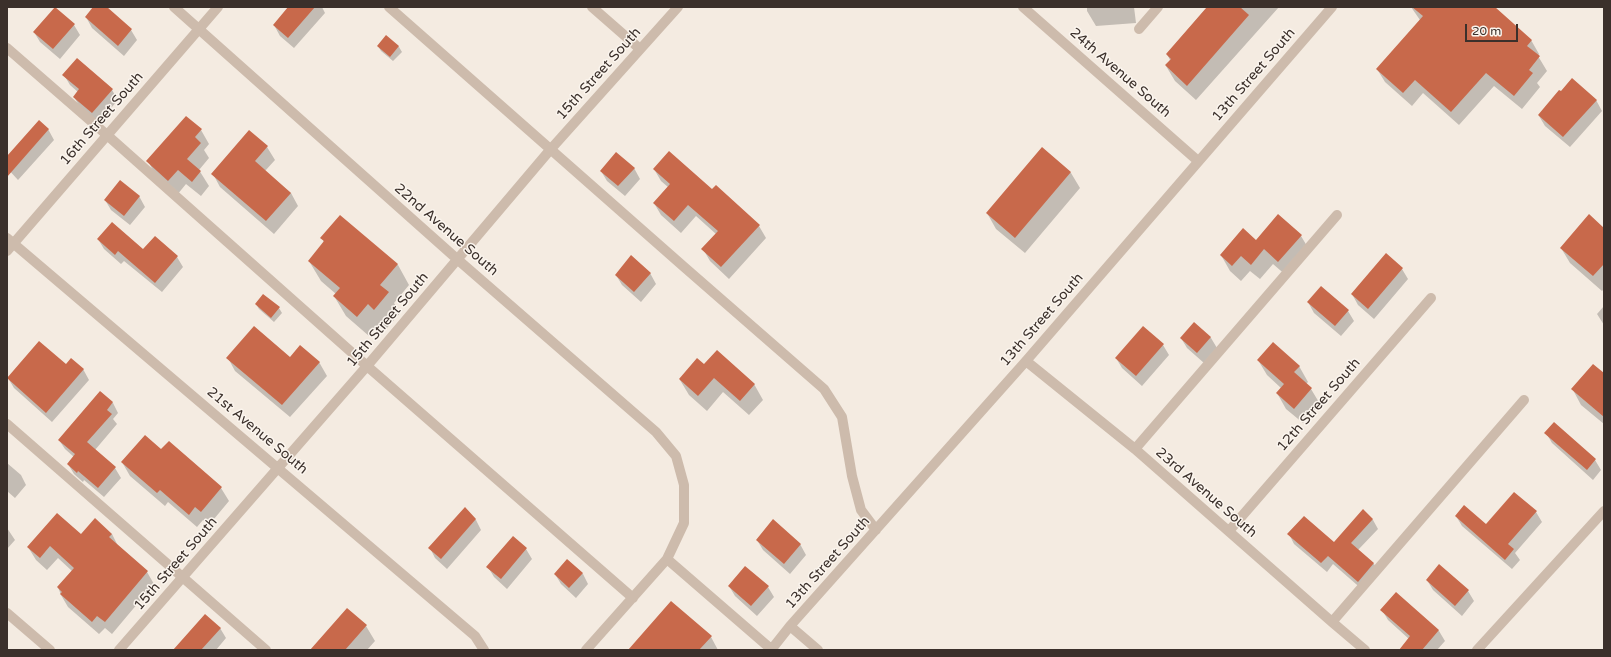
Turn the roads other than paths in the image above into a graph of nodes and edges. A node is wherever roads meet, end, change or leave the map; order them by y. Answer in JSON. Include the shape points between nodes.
{"nodes":[{"id":1,"x":174,"y":7,"type":"edge"},
{"id":2,"x":218,"y":7,"type":"edge"},
{"id":3,"x":389,"y":7,"type":"edge"},
{"id":4,"x":592,"y":7,"type":"edge"},
{"id":5,"x":678,"y":7,"type":"edge"},
{"id":6,"x":1023,"y":7,"type":"edge"},
{"id":7,"x":1158,"y":7,"type":"edge"},
{"id":8,"x":1332,"y":7,"type":"edge"},
{"id":9,"x":199,"y":29,"type":"junction"},
{"id":10,"x":1139,"y":29,"type":"dead end"},
{"id":11,"x":7,"y":48,"type":"edge"},
{"id":12,"x":640,"y":49,"type":"junction"},
{"id":13,"x":107,"y":135,"type":"junction"},
{"id":14,"x":550,"y":150,"type":"junction"},
{"id":15,"x":1198,"y":161,"type":"junction"},
{"id":16,"x":1338,"y":215,"type":"dead end"},
{"id":17,"x":9,"y":244,"type":"edge"},
{"id":18,"x":457,"y":259,"type":"junction"},
{"id":19,"x":1431,"y":298,"type":"dead end"},
{"id":20,"x":1026,"y":361,"type":"junction"},
{"id":21,"x":367,"y":366,"type":"junction"},
{"id":22,"x":1524,"y":400,"type":"dead end"},
{"id":23,"x":7,"y":424,"type":"edge"},
{"id":24,"x":1135,"y":449,"type":"junction"},
{"id":25,"x":278,"y":468,"type":"junction"},
{"id":26,"x":1604,"y":511,"type":"edge"},
{"id":27,"x":876,"y":530,"type":"junction"},
{"id":28,"x":1230,"y":531,"type":"junction"},
{"id":29,"x":667,"y":558,"type":"junction"},
{"id":30,"x":183,"y":578,"type":"junction"},
{"id":31,"x":633,"y":598,"type":"junction"},
{"id":32,"x":7,"y":613,"type":"edge"},
{"id":33,"x":1332,"y":622,"type":"junction"},
{"id":34,"x":790,"y":626,"type":"junction"},
{"id":35,"x":50,"y":650,"type":"edge"},
{"id":36,"x":119,"y":650,"type":"edge"},
{"id":37,"x":266,"y":650,"type":"edge"},
{"id":38,"x":484,"y":650,"type":"edge"},
{"id":39,"x":586,"y":650,"type":"edge"},
{"id":40,"x":771,"y":650,"type":"edge"},
{"id":41,"x":818,"y":650,"type":"edge"},
{"id":42,"x":1365,"y":650,"type":"edge"},
{"id":43,"x":1477,"y":650,"type":"edge"}],
"edges":[{"from":1,"to":9,"type":"street","name":"22nd Avenue South"},
{"from":2,"to":9,"type":"street","name":"16th Street South"},
{"from":3,"to":14,"type":"street"},
{"from":4,"to":12,"type":"street"},
{"from":5,"to":12,"type":"street","name":"15th Street South"},
{"from":6,"to":15,"type":"street","name":"24th Avenue South"},
{"from":7,"to":10,"type":"street"},
{"from":8,"to":15,"type":"street","name":"13th Street South"},
{"from":9,"to":13,"type":"street","name":"16th Street South"},
{"from":9,"to":18,"type":"street","name":"22nd Avenue South"},
{"from":11,"to":13,"type":"street"},
{"from":12,"to":14,"type":"street","name":"15th Street South"},
{"from":13,"to":17,"type":"street","name":"16th Street South"},
{"from":13,"to":21,"type":"street"},
{"from":14,"to":18,"type":"street","name":"15th Street South"},
{"from":14,"to":27,"type":"street","via":[[824,389],[842,417],[852,476],[861,510]]},
{"from":15,"to":20,"type":"street","name":"13th Street South"},
{"from":16,"to":24,"type":"street"},
{"from":17,"to":25,"type":"street","name":"21st Avenue South"},
{"from":18,"to":21,"type":"street","name":"15th Street South"},
{"from":18,"to":29,"type":"street","name":"22nd Avenue South","via":[[656,432],[676,456],[684,485],[684,523]]},
{"from":19,"to":28,"type":"street","name":"12th Street South"},
{"from":20,"to":24,"type":"street","name":"23rd Avenue South"},
{"from":20,"to":27,"type":"street","name":"13th Street South"},
{"from":21,"to":25,"type":"street","name":"15th Street South"},
{"from":21,"to":31,"type":"street"},
{"from":22,"to":33,"type":"street"},
{"from":23,"to":30,"type":"street"},
{"from":24,"to":28,"type":"street","name":"23rd Avenue South"},
{"from":25,"to":30,"type":"street","name":"15th Street South"},
{"from":25,"to":38,"type":"street","name":"21st Avenue South","via":[[475,636]]},
{"from":26,"to":43,"type":"street"},
{"from":27,"to":34,"type":"street","name":"13th Street South"},
{"from":28,"to":33,"type":"street","name":"23rd Avenue South"},
{"from":29,"to":31,"type":"street","name":"22nd Avenue South"},
{"from":29,"to":40,"type":"street"},
{"from":30,"to":36,"type":"street","name":"15th Street South"},
{"from":30,"to":37,"type":"street"},
{"from":31,"to":39,"type":"street","name":"22nd Avenue South"},
{"from":32,"to":35,"type":"street"},
{"from":33,"to":42,"type":"street","name":"23rd Avenue South"},
{"from":34,"to":40,"type":"street","name":"13th Street South"},
{"from":34,"to":41,"type":"street"}]}
